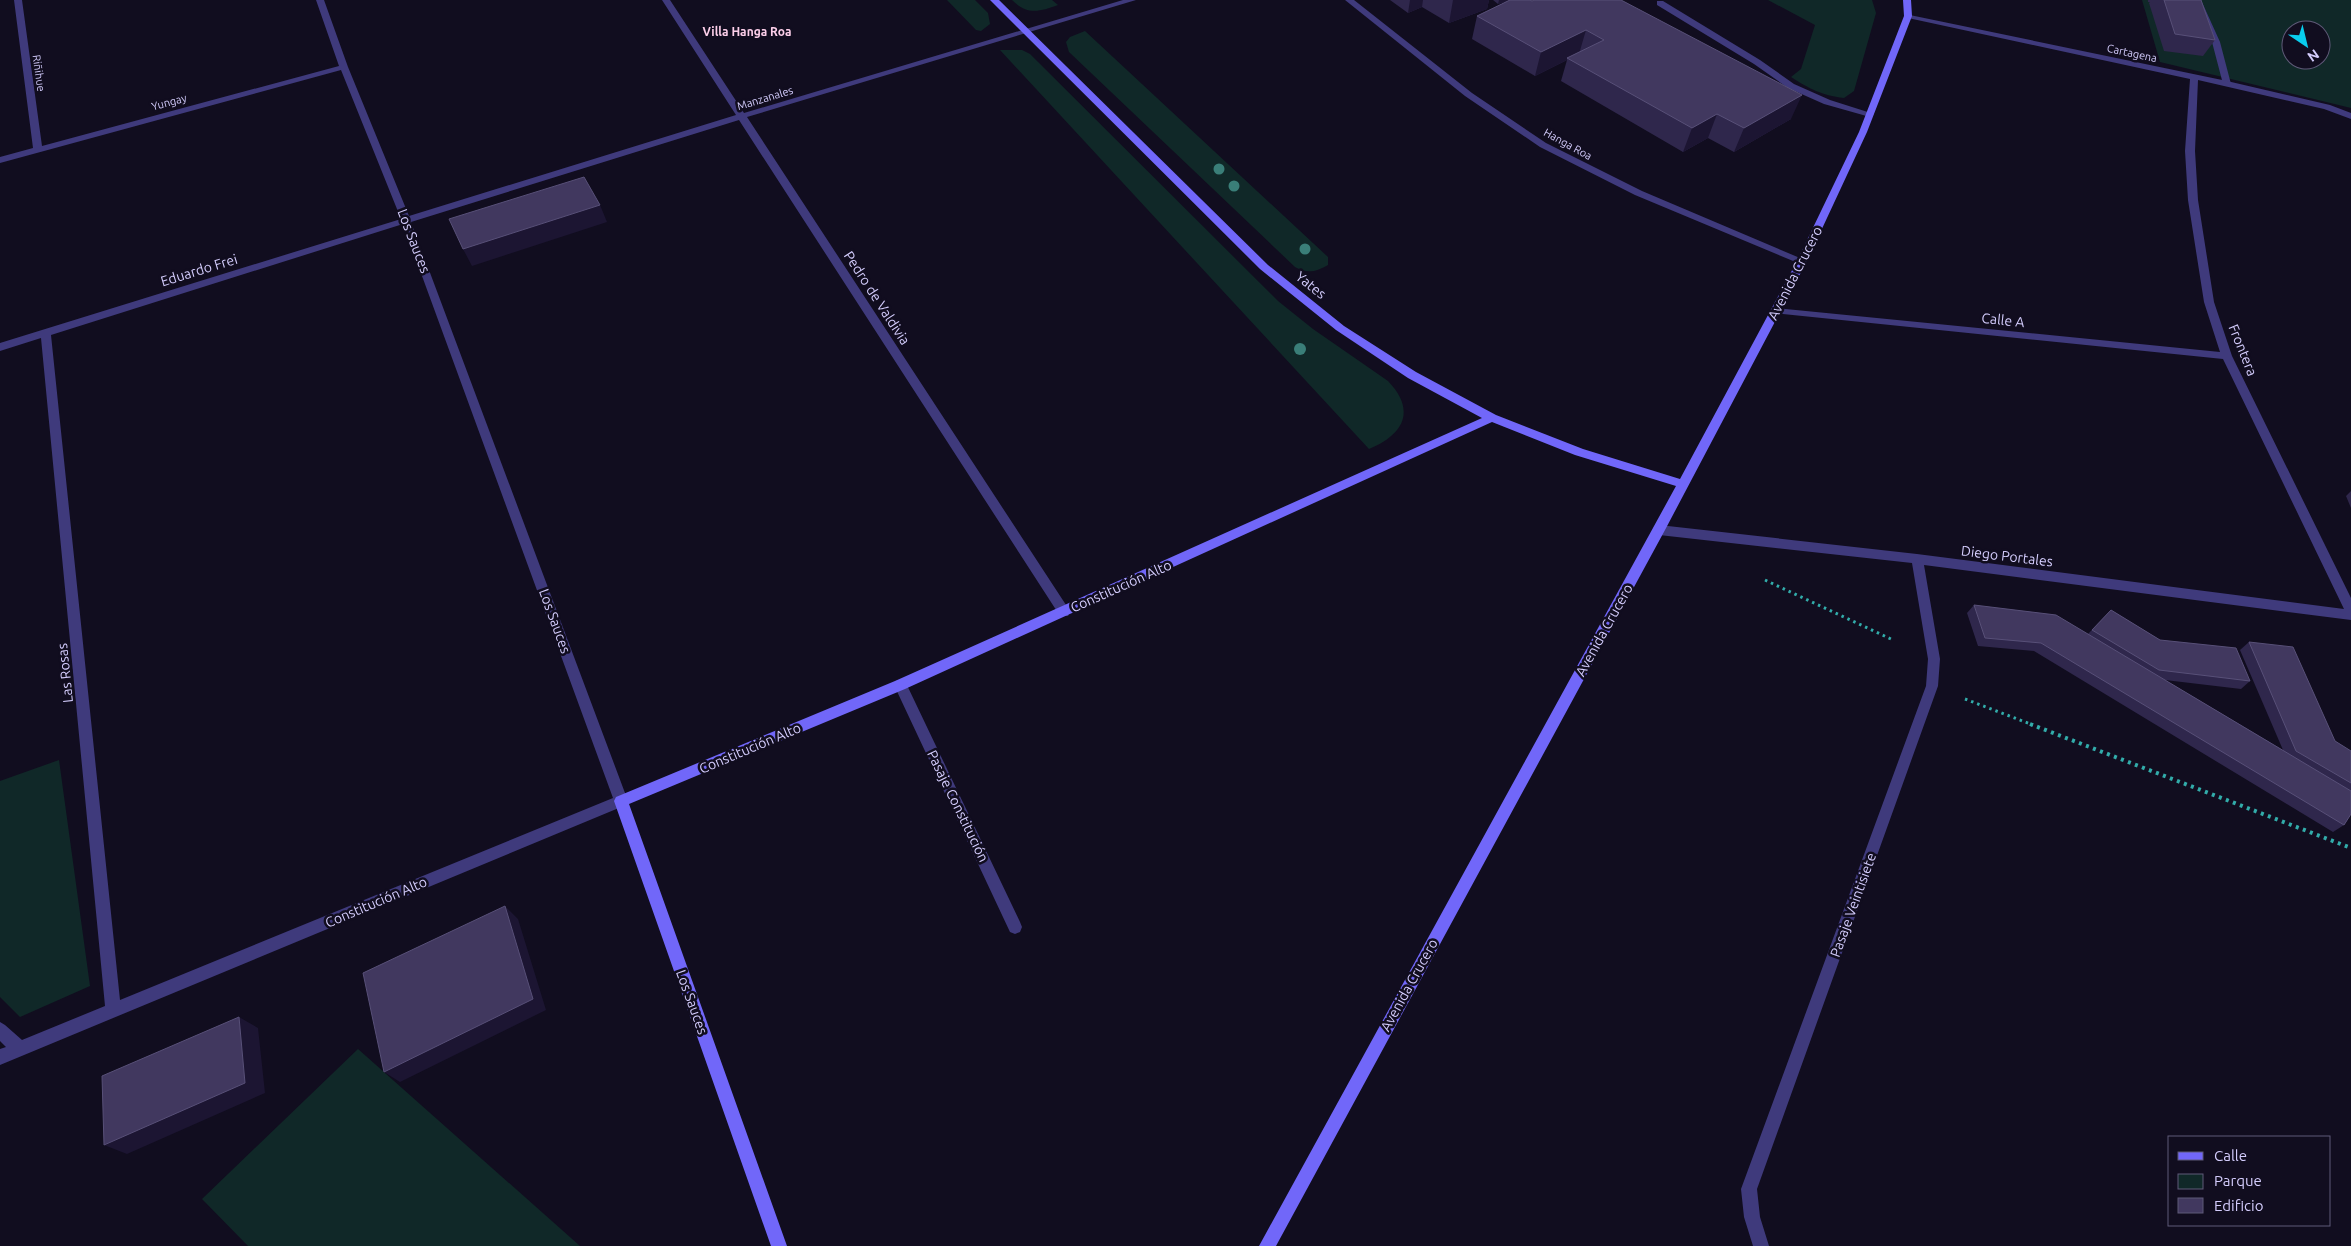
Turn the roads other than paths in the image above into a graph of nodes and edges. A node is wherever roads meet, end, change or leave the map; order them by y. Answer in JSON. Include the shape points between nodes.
{"nodes":[{"id":1,"x":18,"y":0,"type":"edge"},
{"id":2,"x":320,"y":0,"type":"edge"},
{"id":3,"x":666,"y":0,"type":"edge"},
{"id":4,"x":994,"y":0,"type":"edge"},
{"id":5,"x":1132,"y":0,"type":"edge"},
{"id":6,"x":1349,"y":0,"type":"edge"},
{"id":7,"x":1907,"y":0,"type":"edge"},
{"id":8,"x":2197,"y":0,"type":"edge"},
{"id":9,"x":1660,"y":3,"type":"dead end"},
{"id":10,"x":1908,"y":16,"type":"junction"},
{"id":11,"x":1024,"y":31,"type":"junction"},
{"id":12,"x":344,"y":67,"type":"junction"},
{"id":13,"x":2194,"y":77,"type":"junction"},
{"id":14,"x":2227,"y":84,"type":"junction"},
{"id":15,"x":1870,"y":114,"type":"junction"},
{"id":16,"x":743,"y":116,"type":"junction"},
{"id":17,"x":2351,"y":116,"type":"edge"},
{"id":18,"x":38,"y":150,"type":"junction"},
{"id":19,"x":0,"y":160,"type":"edge"},
{"id":20,"x":406,"y":220,"type":"junction"},
{"id":21,"x":1802,"y":262,"type":"junction"},
{"id":22,"x":1776,"y":311,"type":"junction"},
{"id":23,"x":46,"y":333,"type":"junction"},
{"id":24,"x":0,"y":347,"type":"edge"},
{"id":25,"x":2227,"y":356,"type":"junction"},
{"id":26,"x":1492,"y":418,"type":"junction"},
{"id":27,"x":1684,"y":484,"type":"junction"},
{"id":28,"x":1659,"y":530,"type":"junction"},
{"id":29,"x":1917,"y":559,"type":"junction"},
{"id":30,"x":2351,"y":610,"type":"edge"},
{"id":31,"x":1064,"y":612,"type":"junction"},
{"id":32,"x":2351,"y":615,"type":"edge"},
{"id":33,"x":900,"y":685,"type":"junction"},
{"id":34,"x":621,"y":801,"type":"junction"},
{"id":35,"x":1015,"y":927,"type":"dead end"},
{"id":36,"x":113,"y":1011,"type":"junction"},
{"id":37,"x":0,"y":1030,"type":"edge"},
{"id":38,"x":20,"y":1049,"type":"junction"},
{"id":39,"x":0,"y":1057,"type":"edge"},
{"id":40,"x":779,"y":1246,"type":"edge"},
{"id":41,"x":1267,"y":1246,"type":"edge"},
{"id":42,"x":1761,"y":1246,"type":"edge"}],
"edges":[{"from":1,"to":18,"type":"street","name":"Riñihue"},
{"from":2,"to":12,"type":"street","name":"Los Sauces"},
{"from":3,"to":16,"type":"street","name":"Pedro de Valdivia"},
{"from":4,"to":11,"type":"main road","name":"Yates"},
{"from":5,"to":11,"type":"street","name":"Manzanales"},
{"from":6,"to":21,"type":"street","name":"Hanga Roa","via":[[1487,107],[1543,145],[1625,186]]},
{"from":7,"to":10,"type":"main road","name":"Avenida Crucero"},
{"from":8,"to":14,"type":"street","via":[[2216,42]]},
{"from":9,"to":15,"type":"street","via":[[1791,86],[1827,102]]},
{"from":10,"to":13,"type":"street","name":"Cartagena"},
{"from":10,"to":15,"type":"main road","name":"Avenida Crucero"},
{"from":11,"to":16,"type":"street","name":"Manzanales"},
{"from":11,"to":26,"type":"main road","name":"Yates","via":[[1264,267],[1340,328],[1412,375]]},
{"from":12,"to":18,"type":"street","name":"Yungay"},
{"from":12,"to":20,"type":"street","name":"Los Sauces"},
{"from":13,"to":14,"type":"street","name":"Cartagena"},
{"from":13,"to":25,"type":"street","name":"Frontera","via":[[2190,151],[2193,200],[2209,302]]},
{"from":14,"to":17,"type":"street","name":"Cartagena"},
{"from":15,"to":21,"type":"main road","name":"Avenida Crucero"},
{"from":16,"to":20,"type":"street","name":"Manzanales"},
{"from":16,"to":31,"type":"street","name":"Pedro de Valdivia"},
{"from":18,"to":19,"type":"street","name":"Yungay"},
{"from":20,"to":23,"type":"street","name":"Eduardo Frei"},
{"from":20,"to":34,"type":"street","name":"Los Sauces"},
{"from":21,"to":22,"type":"main road","name":"Avenida Crucero"},
{"from":22,"to":25,"type":"street","name":"Calle A"},
{"from":22,"to":27,"type":"main road","name":"Avenida Crucero"},
{"from":23,"to":24,"type":"street","name":"Eduardo Frei"},
{"from":23,"to":36,"type":"street","name":"Las Rosas"},
{"from":25,"to":30,"type":"street","name":"Frontera"},
{"from":26,"to":27,"type":"main road","name":"Yates","via":[[1579,452]]},
{"from":26,"to":31,"type":"main road","name":"Constitución Alto"},
{"from":27,"to":28,"type":"main road","name":"Avenida Crucero"},
{"from":28,"to":29,"type":"street","name":"Diego Portales"},
{"from":28,"to":41,"type":"main road","name":"Avenida Crucero"},
{"from":29,"to":32,"type":"street","name":"Diego Portales"},
{"from":29,"to":42,"type":"street","name":"Pasaje Veintisiete","via":[[1934,659],[1932,686],[1750,1189],[1752,1217]]},
{"from":31,"to":33,"type":"main road","name":"Constitución Alto"},
{"from":33,"to":34,"type":"main road","name":"Constitución Alto"},
{"from":33,"to":35,"type":"street","name":"Pasaje Constitución"},
{"from":34,"to":36,"type":"street","name":"Constitución Alto"},
{"from":34,"to":40,"type":"main road","name":"Los Sauces"},
{"from":36,"to":38,"type":"street","name":"Constitución Alto"},
{"from":37,"to":38,"type":"street"},
{"from":38,"to":39,"type":"street","name":"Constitución Alto"}]}
